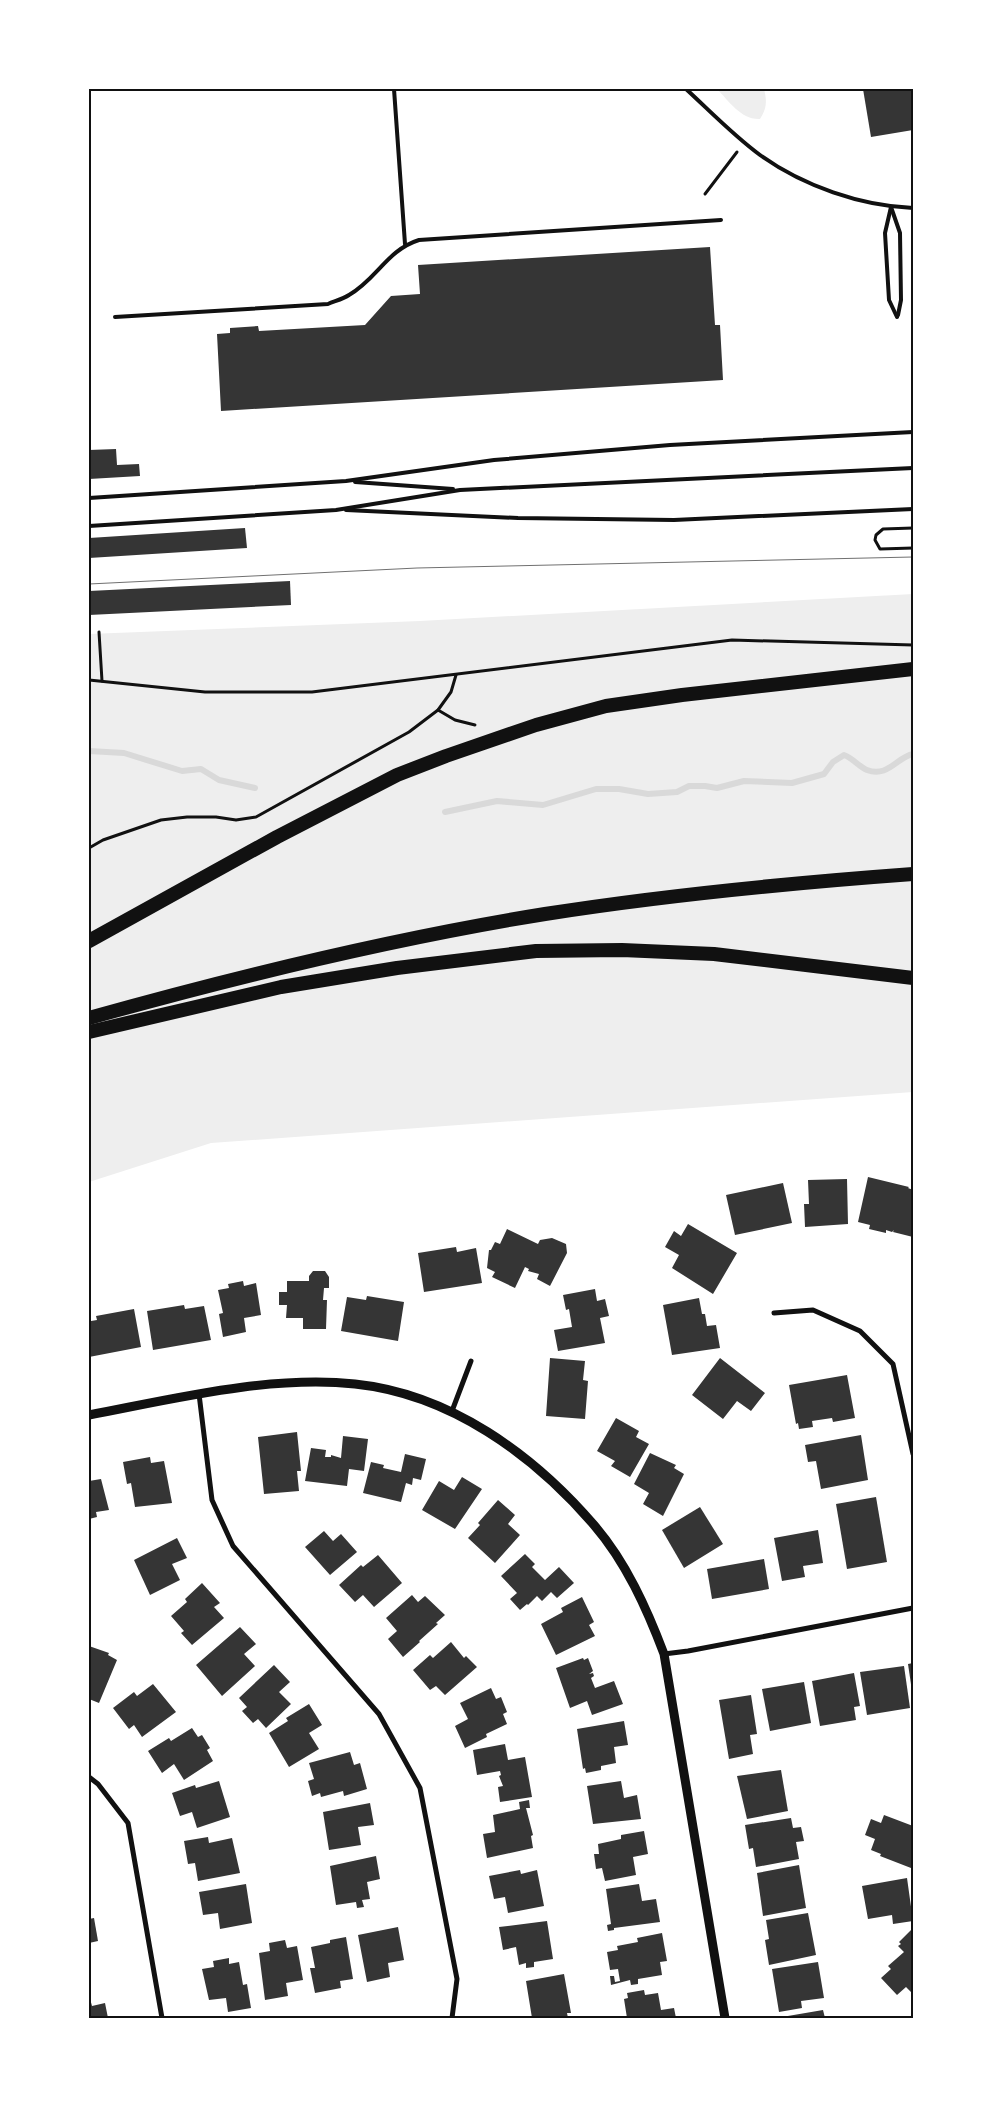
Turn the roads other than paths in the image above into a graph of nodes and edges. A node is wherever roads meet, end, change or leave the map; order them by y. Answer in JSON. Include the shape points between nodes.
{"nodes":[{"id":1,"x":394,"y":89,"type":"edge"},
{"id":2,"x":686,"y":89,"type":"edge"},
{"id":3,"x":891,"y":207,"type":"junction"},
{"id":4,"x":913,"y":208,"type":"edge"},
{"id":5,"x":721,"y":220,"type":"dead end"},
{"id":6,"x":405,"y":244,"type":"junction"},
{"id":7,"x":115,"y":317,"type":"dead end"},
{"id":8,"x":913,"y":432,"type":"edge"},
{"id":9,"x":913,"y":468,"type":"edge"},
{"id":10,"x":346,"y":481,"type":"junction"},
{"id":11,"x":460,"y":490,"type":"junction"},
{"id":12,"x":89,"y":498,"type":"edge"},
{"id":13,"x":336,"y":510,"type":"junction"},
{"id":14,"x":913,"y":510,"type":"edge"},
{"id":15,"x":89,"y":526,"type":"edge"},
{"id":16,"x":910,"y":670,"type":"edge"},
{"id":17,"x":913,"y":874,"type":"edge"},
{"id":18,"x":89,"y":941,"type":"edge"},
{"id":19,"x":913,"y":978,"type":"edge"},
{"id":20,"x":89,"y":1018,"type":"edge"},
{"id":21,"x":89,"y":1032,"type":"edge"},
{"id":22,"x":774,"y":1313,"type":"dead end"},
{"id":23,"x":471,"y":1361,"type":"dead end"},
{"id":24,"x":199,"y":1394,"type":"junction"},
{"id":25,"x":452,"y":1412,"type":"junction"},
{"id":26,"x":89,"y":1415,"type":"edge"},
{"id":27,"x":913,"y":1454,"type":"edge"},
{"id":28,"x":913,"y":1608,"type":"edge"},
{"id":29,"x":664,"y":1654,"type":"junction"},
{"id":30,"x":89,"y":1777,"type":"edge"},
{"id":31,"x":162,"y":2018,"type":"edge"},
{"id":32,"x":452,"y":2018,"type":"edge"},
{"id":33,"x":725,"y":2018,"type":"edge"}],
"edges":[{"from":1,"to":6,"type":"lane"},
{"from":2,"to":3,"type":"lane","via":[[759,155],[832,192]]},
{"from":3,"to":3,"type":"lane","via":[[885,233],[889,300],[897,316],[901,300],[900,233]]},
{"from":3,"to":4,"type":"lane"},
{"from":5,"to":6,"type":"lane","via":[[419,240]]},
{"from":6,"to":7,"type":"lane","via":[[350,295],[328,304]]},
{"from":8,"to":10,"type":"lane","via":[[494,460]]},
{"from":9,"to":11,"type":"lane"},
{"from":10,"to":11,"type":"lane"},
{"from":10,"to":12,"type":"lane"},
{"from":11,"to":13,"type":"lane"},
{"from":13,"to":14,"type":"lane","via":[[518,518],[674,520]]},
{"from":13,"to":15,"type":"lane"},
{"from":16,"to":18,"type":"highway","via":[[606,706],[536,725],[397,775]]},
{"from":17,"to":20,"type":"highway","via":[[636,901],[543,914],[303,961]]},
{"from":19,"to":21,"type":"highway","via":[[714,954],[536,951],[397,968],[281,987]]},
{"from":22,"to":27,"type":"street","via":[[813,1310],[860,1331],[893,1364]]},
{"from":23,"to":25,"type":"street"},
{"from":24,"to":25,"type":"street","via":[[241,1387],[355,1384],[404,1393]]},
{"from":24,"to":26,"type":"street"},
{"from":24,"to":32,"type":"street","via":[[212,1500],[233,1546],[379,1714],[420,1788],[457,1979]]},
{"from":25,"to":29,"type":"street","via":[[495,1434],[547,1477],[595,1526],[648,1613]]},
{"from":28,"to":29,"type":"street"},
{"from":29,"to":33,"type":"street"},
{"from":30,"to":31,"type":"street","via":[[128,1823]]}]}
